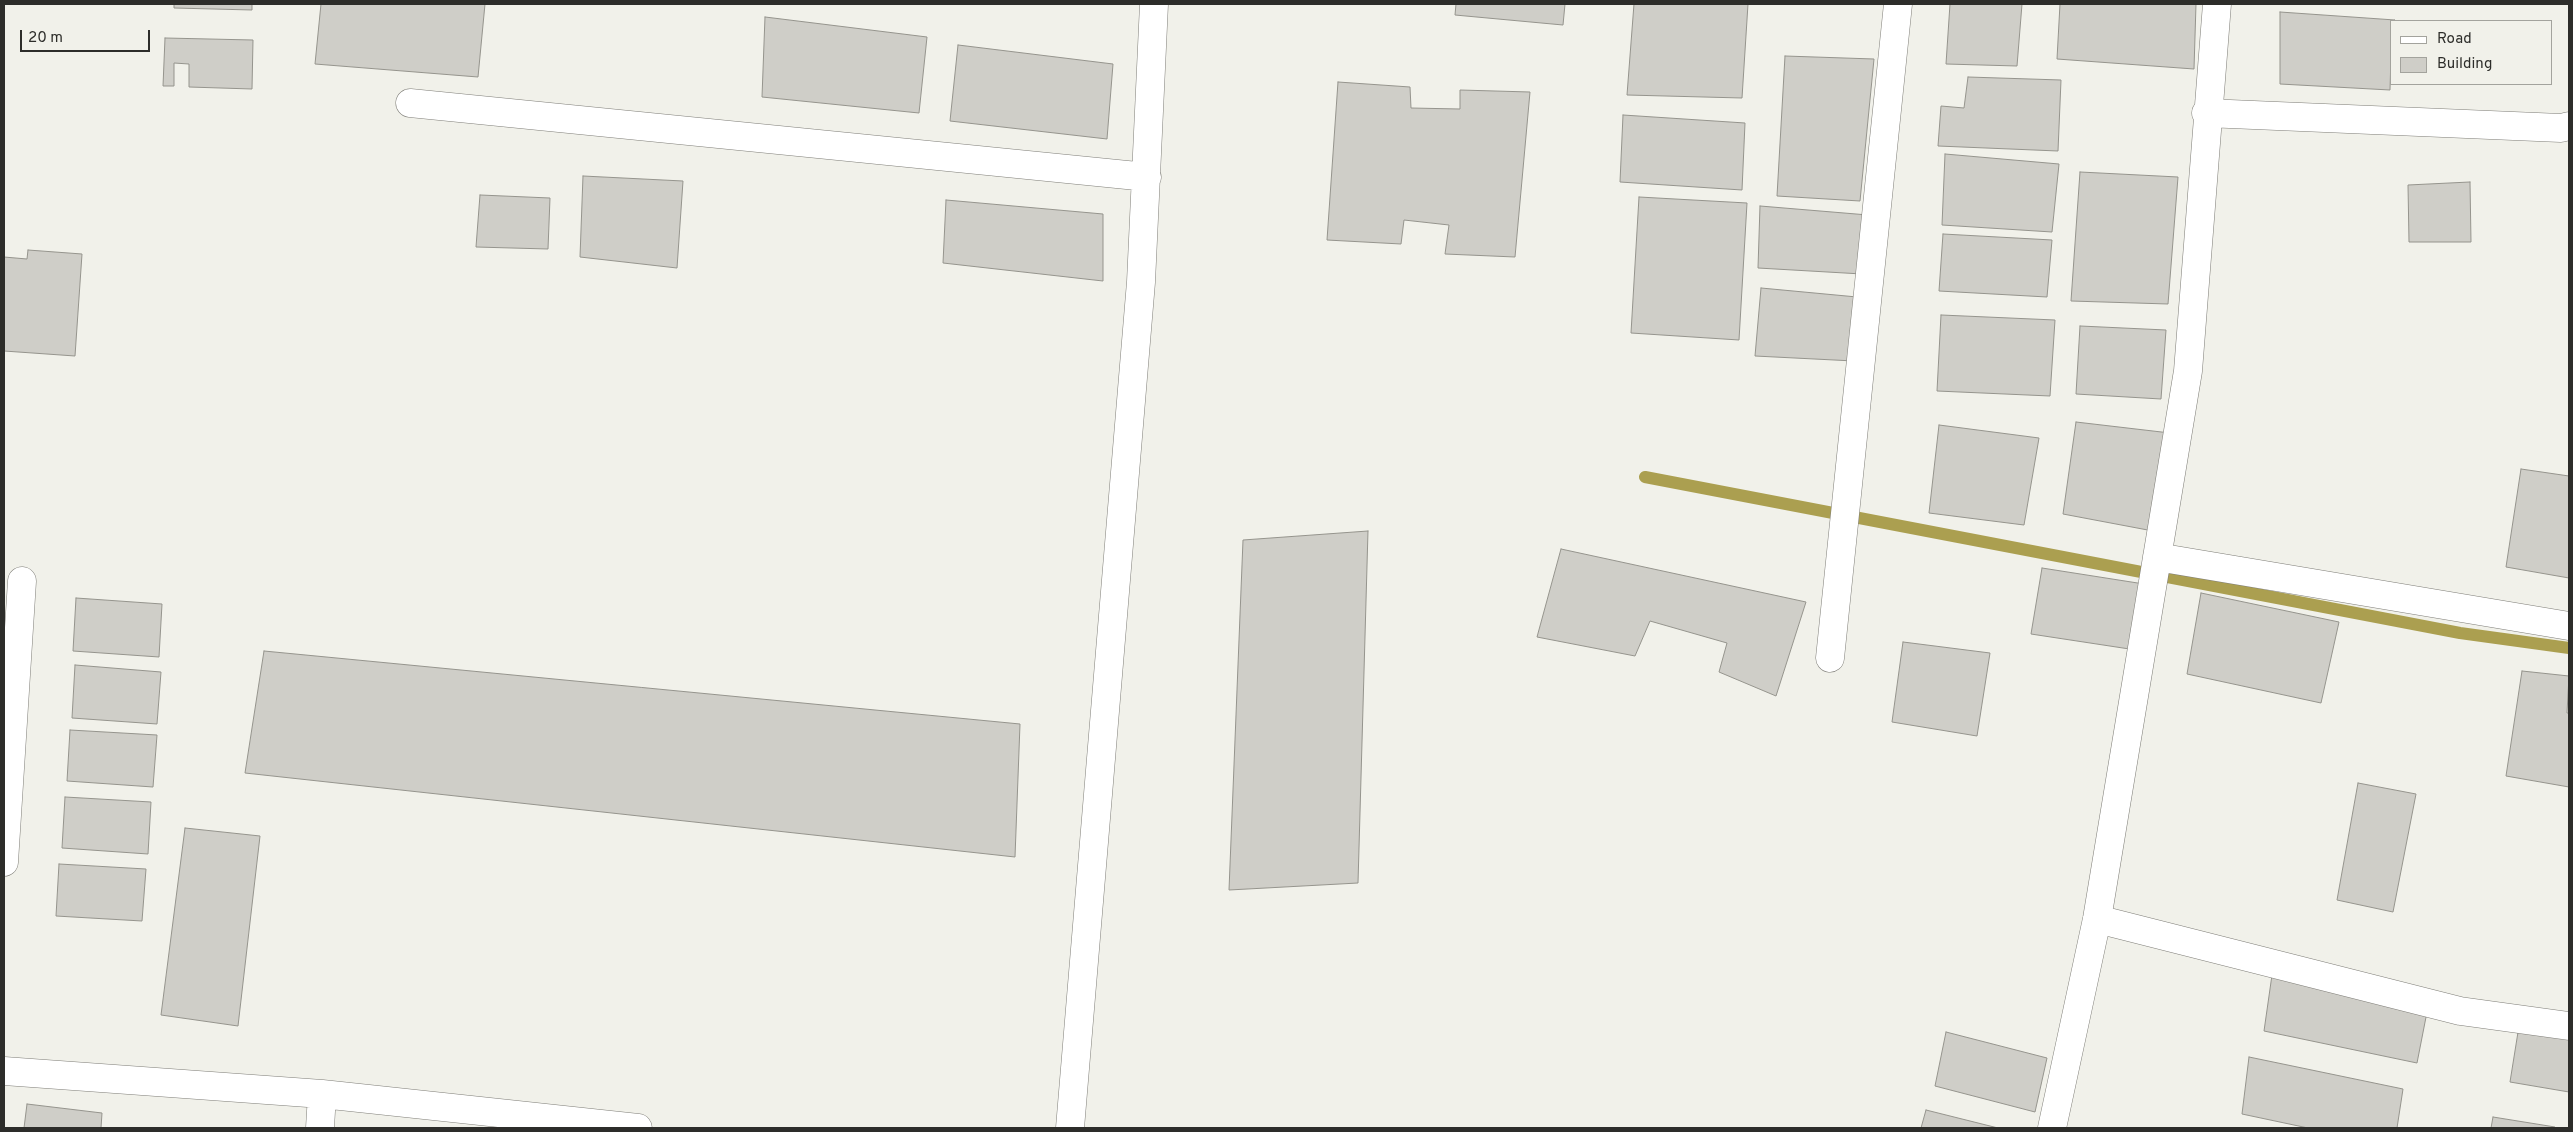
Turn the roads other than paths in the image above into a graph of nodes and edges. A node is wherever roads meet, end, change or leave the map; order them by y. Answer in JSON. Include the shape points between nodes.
{"nodes":[{"id":1,"x":1154,"y":4,"type":"edge"},
{"id":2,"x":1898,"y":4,"type":"edge"},
{"id":3,"x":2217,"y":4,"type":"edge"},
{"id":4,"x":410,"y":103,"type":"dead end"},
{"id":5,"x":2206,"y":113,"type":"junction"},
{"id":6,"x":2569,"y":126,"type":"edge"},
{"id":7,"x":1147,"y":178,"type":"junction"},
{"id":8,"x":2157,"y":557,"type":"junction"},
{"id":9,"x":22,"y":581,"type":"dead end"},
{"id":10,"x":2569,"y":626,"type":"edge"},
{"id":11,"x":1830,"y":658,"type":"dead end"},
{"id":12,"x":4,"y":862,"type":"edge"},
{"id":13,"x":2097,"y":919,"type":"junction"},
{"id":14,"x":2569,"y":1026,"type":"edge"},
{"id":15,"x":4,"y":1071,"type":"edge"},
{"id":16,"x":322,"y":1094,"type":"junction"},
{"id":17,"x":320,"y":1128,"type":"edge"},
{"id":18,"x":638,"y":1128,"type":"edge"},
{"id":19,"x":1070,"y":1128,"type":"edge"},
{"id":20,"x":2052,"y":1128,"type":"edge"}],
"edges":[{"from":1,"to":7,"type":"street"},
{"from":2,"to":11,"type":"street"},
{"from":3,"to":5,"type":"street"},
{"from":4,"to":7,"type":"street"},
{"from":5,"to":6,"type":"street"},
{"from":5,"to":8,"type":"street","via":[[2188,371]]},
{"from":7,"to":19,"type":"street"},
{"from":8,"to":10,"type":"street"},
{"from":8,"to":13,"type":"street"},
{"from":9,"to":12,"type":"street"},
{"from":13,"to":14,"type":"street","via":[[2460,1011]]},
{"from":13,"to":20,"type":"street"},
{"from":15,"to":16,"type":"street"},
{"from":16,"to":17,"type":"street"},
{"from":16,"to":18,"type":"street"}]}
